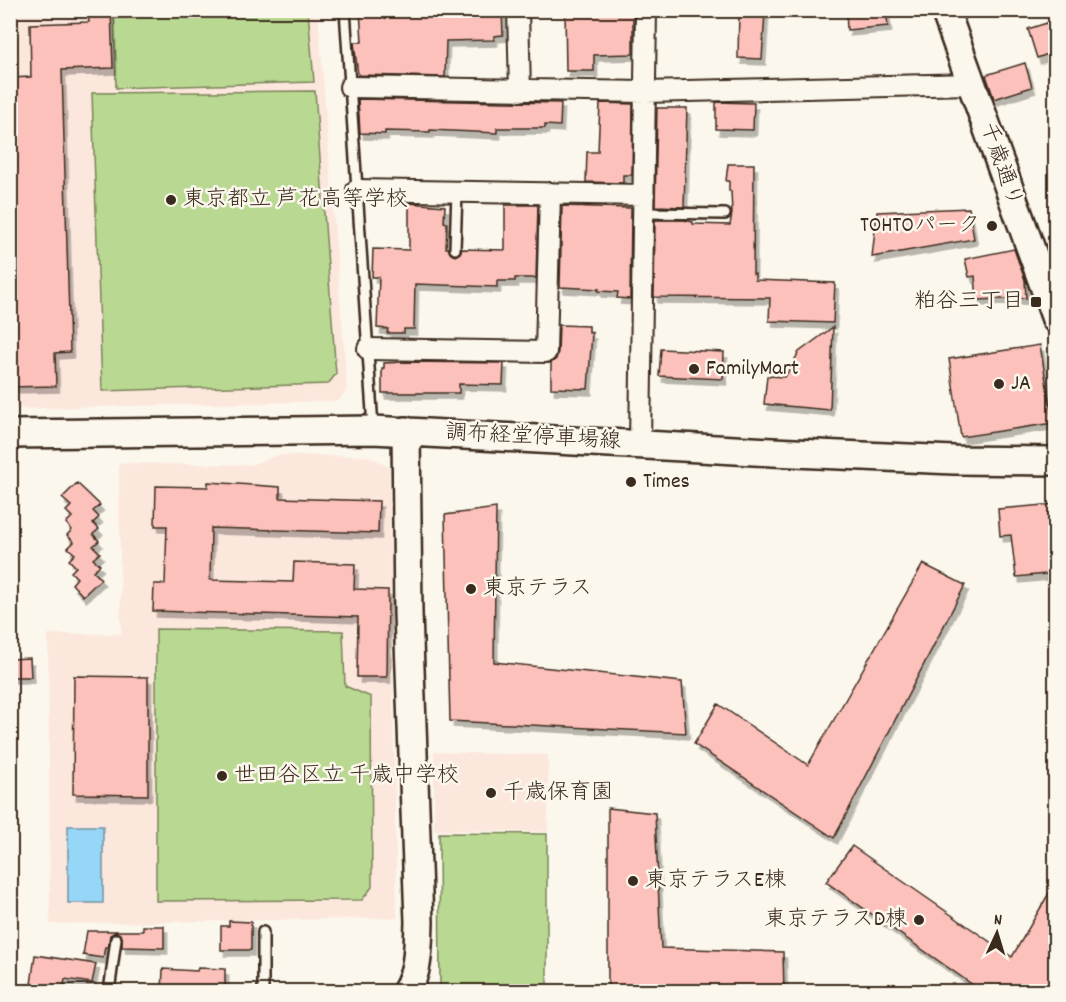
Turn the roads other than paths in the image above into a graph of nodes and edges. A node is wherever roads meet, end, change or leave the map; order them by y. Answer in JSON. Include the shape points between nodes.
{"nodes":[{"id":1,"x":345,"y":10,"type":"edge"},
{"id":2,"x":518,"y":10,"type":"edge"},
{"id":3,"x":646,"y":10,"type":"edge"},
{"id":4,"x":945,"y":10,"type":"edge"},
{"id":5,"x":971,"y":84,"type":"junction"},
{"id":6,"x":350,"y":87,"type":"junction"},
{"id":7,"x":520,"y":91,"type":"junction"},
{"id":8,"x":645,"y":92,"type":"junction"},
{"id":9,"x":357,"y":190,"type":"junction"},
{"id":10,"x":457,"y":192,"type":"junction"},
{"id":11,"x":550,"y":194,"type":"junction"},
{"id":12,"x":644,"y":204,"type":"junction"},
{"id":13,"x":725,"y":214,"type":"dead end"},
{"id":14,"x":455,"y":249,"type":"dead end"},
{"id":15,"x":1056,"y":319,"type":"edge"},
{"id":16,"x":368,"y":349,"type":"junction"},
{"id":17,"x":373,"y":430,"type":"junction"},
{"id":18,"x":406,"y":431,"type":"junction"},
{"id":19,"x":10,"y":434,"type":"edge"},
{"id":20,"x":640,"y":444,"type":"junction"},
{"id":21,"x":1056,"y":461,"type":"edge"},
{"id":22,"x":264,"y":932,"type":"dead end"},
{"id":23,"x":116,"y":939,"type":"dead end"},
{"id":24,"x":109,"y":992,"type":"edge"},
{"id":25,"x":263,"y":992,"type":"edge"},
{"id":26,"x":406,"y":992,"type":"edge"}],
"edges":[{"from":1,"to":6,"type":"lane"},
{"from":2,"to":7,"type":"street"},
{"from":3,"to":8,"type":"street"},
{"from":4,"to":5,"type":"main road","name":"千歳通り"},
{"from":5,"to":8,"type":"street"},
{"from":5,"to":15,"type":"main road","name":"千歳通り"},
{"from":6,"to":7,"type":"street"},
{"from":6,"to":9,"type":"lane"},
{"from":7,"to":8,"type":"street"},
{"from":8,"to":12,"type":"street"},
{"from":9,"to":10,"type":"street"},
{"from":9,"to":16,"type":"lane"},
{"from":10,"to":11,"type":"street"},
{"from":10,"to":14,"type":"lane"},
{"from":11,"to":12,"type":"street"},
{"from":11,"to":16,"type":"street","via":[[546,352]]},
{"from":12,"to":13,"type":"lane"},
{"from":12,"to":20,"type":"street"},
{"from":16,"to":17,"type":"lane"},
{"from":17,"to":18,"type":"main road","name":"調布経堂停車場線"},
{"from":17,"to":19,"type":"main road","name":"調布経堂停車場線"},
{"from":18,"to":20,"type":"main road","name":"調布経堂停車場線"},
{"from":18,"to":26,"type":"main road","via":[[419,922],[415,972]]},
{"from":20,"to":21,"type":"main road","name":"調布経堂停車場線","via":[[942,460]]},
{"from":22,"to":25,"type":"lane"},
{"from":23,"to":24,"type":"lane"}]}
